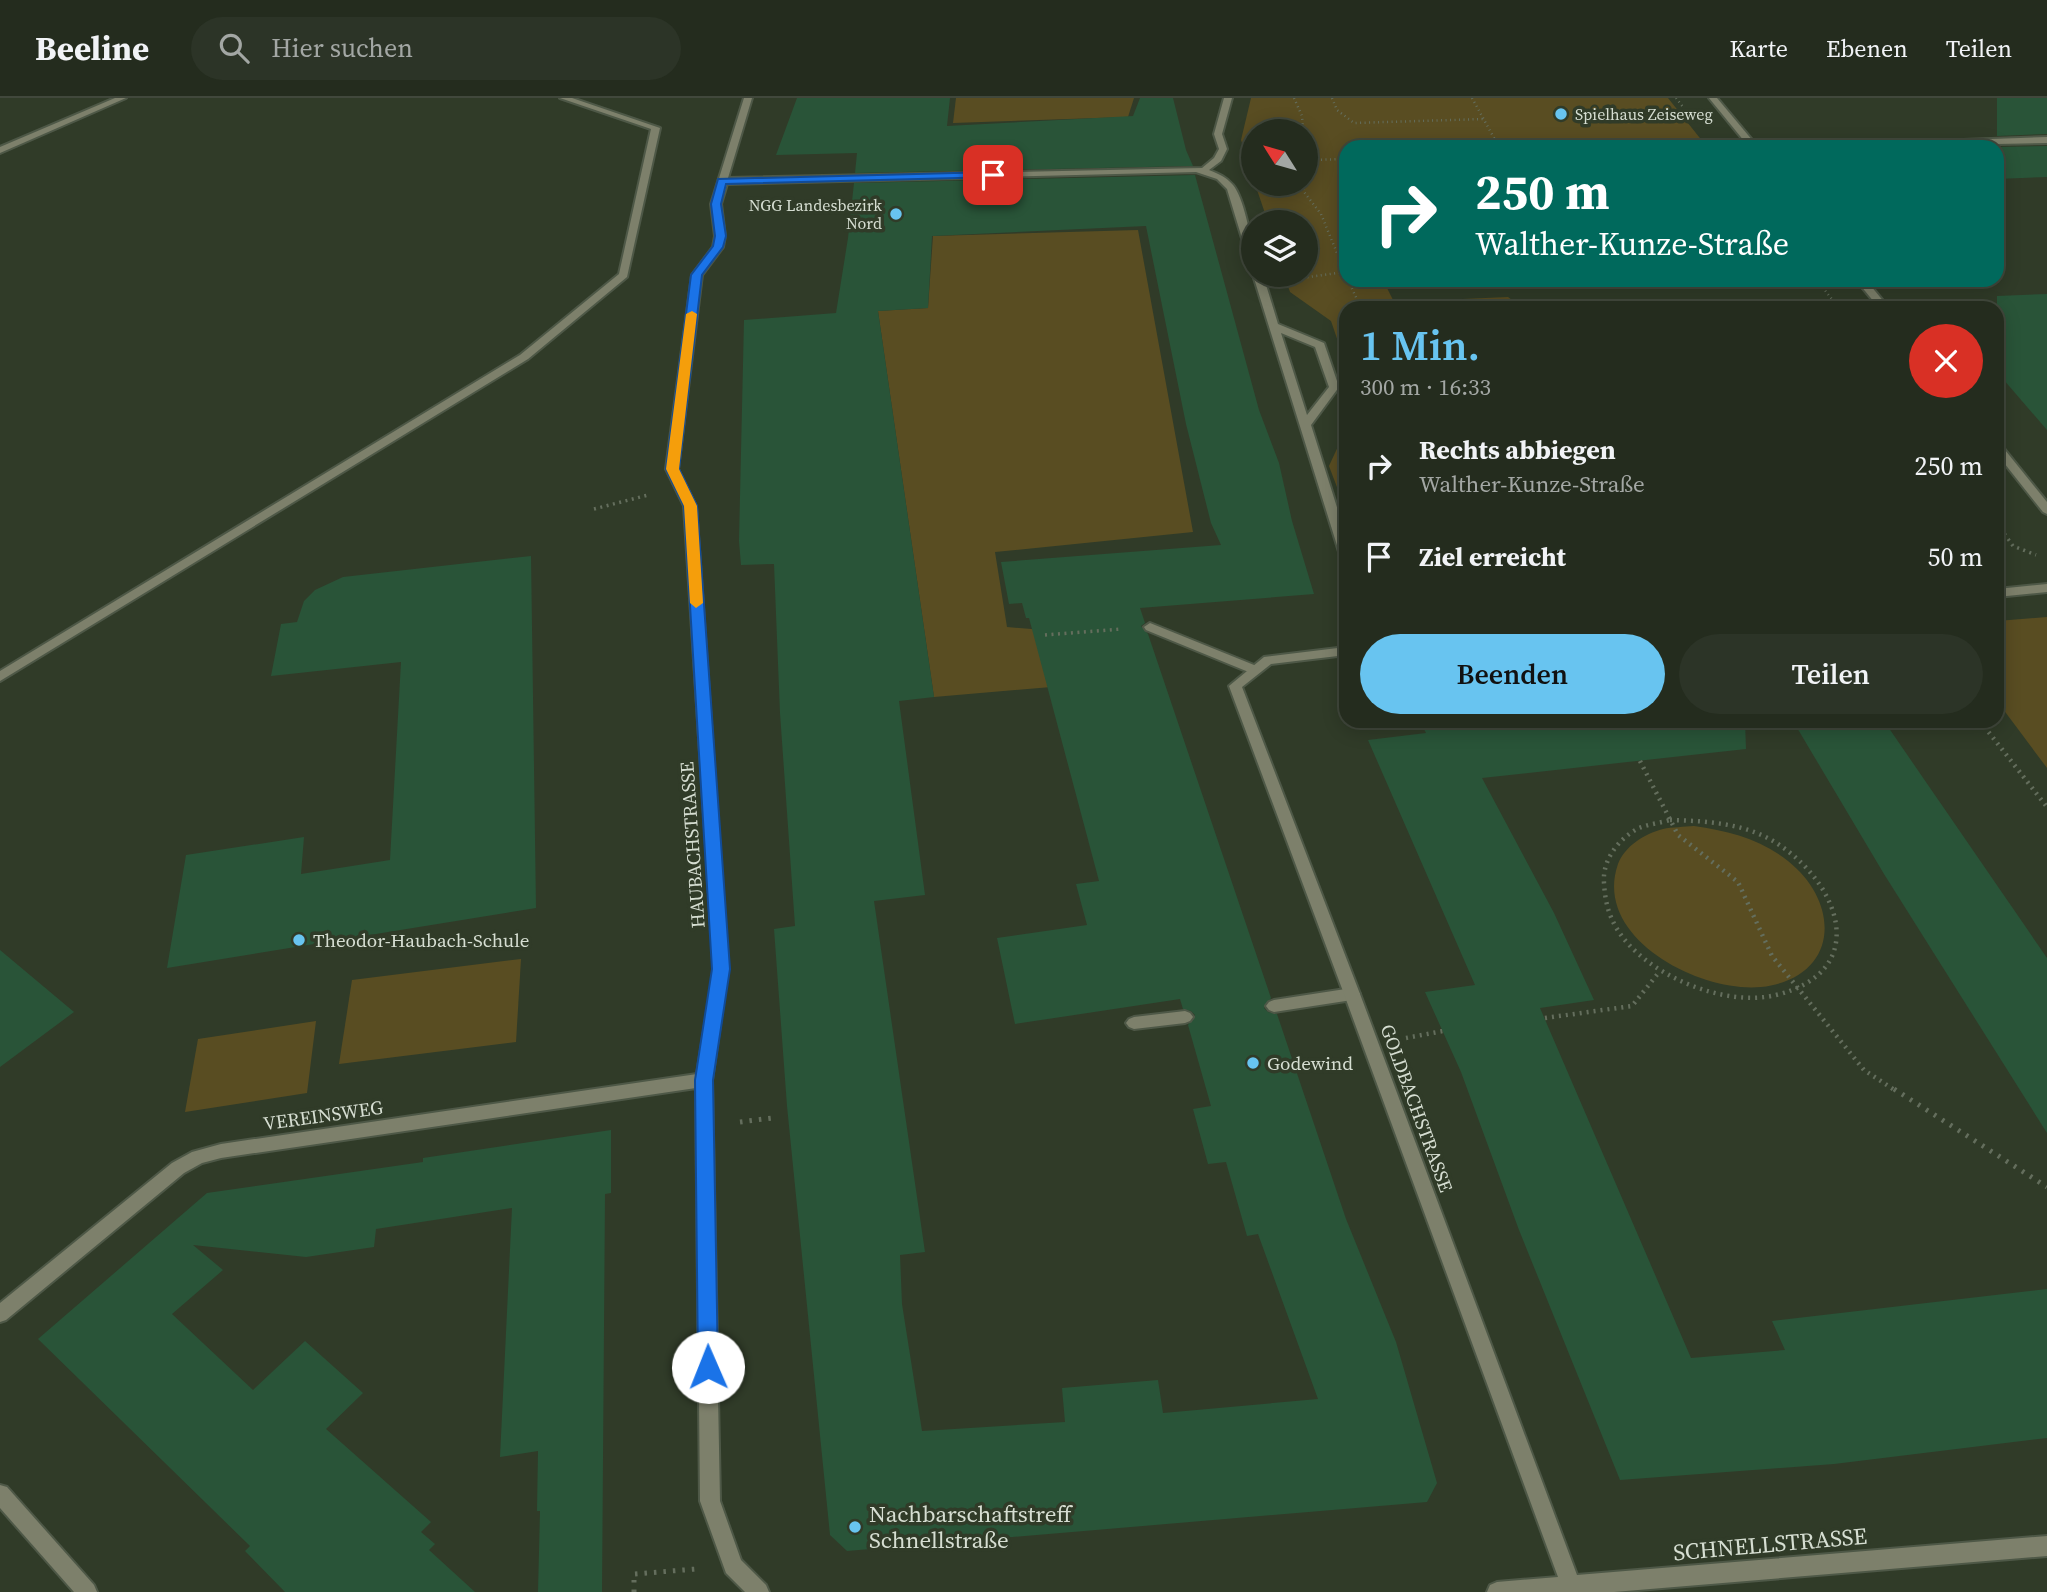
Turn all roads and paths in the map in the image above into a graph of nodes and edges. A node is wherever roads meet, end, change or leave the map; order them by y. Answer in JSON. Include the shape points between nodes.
{"nodes":[{"id":1,"x":122,"y":98,"type":"edge"},
{"id":2,"x":564,"y":98,"type":"edge"},
{"id":3,"x":748,"y":98,"type":"edge"},
{"id":4,"x":1228,"y":98,"type":"edge"},
{"id":5,"x":1294,"y":98,"type":"edge"},
{"id":6,"x":1332,"y":98,"type":"edge"},
{"id":7,"x":1472,"y":98,"type":"edge"},
{"id":8,"x":1713,"y":98,"type":"edge"},
{"id":9,"x":1303,"y":119,"type":"edge"},
{"id":10,"x":1484,"y":119,"type":"junction"},
{"id":11,"x":1495,"y":140,"type":"edge"},
{"id":12,"x":1748,"y":140,"type":"edge"},
{"id":13,"x":2047,"y":140,"type":"edge"},
{"id":14,"x":2004,"y":142,"type":"edge"},
{"id":15,"x":0,"y":150,"type":"edge"},
{"id":16,"x":1339,"y":159,"type":"edge"},
{"id":17,"x":1318,"y":160,"type":"edge"},
{"id":18,"x":1203,"y":170,"type":"junction"},
{"id":19,"x":722,"y":181,"type":"junction"},
{"id":20,"x":1307,"y":196,"type":"edge"},
{"id":21,"x":1241,"y":219,"type":"edge"},
{"id":22,"x":1339,"y":259,"type":"edge"},
{"id":23,"x":1339,"y":274,"type":"edge"},
{"id":24,"x":1262,"y":287,"type":"edge"},
{"id":25,"x":1822,"y":287,"type":"edge"},
{"id":26,"x":1867,"y":287,"type":"edge"},
{"id":27,"x":1264,"y":294,"type":"junction"},
{"id":28,"x":1834,"y":301,"type":"edge"},
{"id":29,"x":1878,"y":301,"type":"edge"},
{"id":30,"x":1274,"y":326,"type":"junction"},
{"id":31,"x":1305,"y":425,"type":"junction"},
{"id":32,"x":2004,"y":456,"type":"edge"},
{"id":33,"x":679,"y":487,"type":"junction"},
{"id":34,"x":594,"y":509,"type":"dead end"},
{"id":35,"x":2047,"y":510,"type":"edge"},
{"id":36,"x":1339,"y":533,"type":"edge"},
{"id":37,"x":2004,"y":533,"type":"edge"},
{"id":38,"x":2047,"y":559,"type":"edge"},
{"id":39,"x":2047,"y":588,"type":"edge"},
{"id":40,"x":2004,"y":592,"type":"edge"},
{"id":41,"x":1150,"y":627,"type":"joint"},
{"id":42,"x":1045,"y":635,"type":"dead end"},
{"id":43,"x":1339,"y":652,"type":"edge"},
{"id":44,"x":1262,"y":665,"type":"junction"},
{"id":45,"x":0,"y":677,"type":"edge"},
{"id":46,"x":1985,"y":728,"type":"edge"},
{"id":47,"x":1640,"y":761,"type":"dead end"},
{"id":48,"x":2047,"y":807,"type":"edge"},
{"id":49,"x":1670,"y":820,"type":"junction"},
{"id":50,"x":1660,"y":971,"type":"junction"},
{"id":51,"x":1797,"y":991,"type":"junction"},
{"id":52,"x":1352,"y":993,"type":"junction"},
{"id":53,"x":1274,"y":1006,"type":"dead end"},
{"id":54,"x":1185,"y":1017,"type":"dead end"},
{"id":55,"x":1545,"y":1018,"type":"dead end"},
{"id":56,"x":1134,"y":1023,"type":"dead end"},
{"id":57,"x":704,"y":1080,"type":"junction"},
{"id":58,"x":2047,"y":1187,"type":"edge"},
{"id":59,"x":0,"y":1314,"type":"edge"},
{"id":60,"x":0,"y":1494,"type":"edge"},
{"id":61,"x":2047,"y":1546,"type":"edge"},
{"id":62,"x":733,"y":1566,"type":"junction"},
{"id":63,"x":1571,"y":1586,"type":"junction"},
{"id":64,"x":88,"y":1592,"type":"edge"},
{"id":65,"x":634,"y":1592,"type":"edge"},
{"id":66,"x":759,"y":1592,"type":"edge"},
{"id":67,"x":1497,"y":1592,"type":"edge"}],
"edges":[{"from":1,"to":15,"type":"street"},
{"from":2,"to":45,"type":"street","via":[[656,128],[624,275],[524,357]]},
{"from":3,"to":19,"type":"street","name":"HAUBACHSTRASSE"},
{"from":4,"to":18,"type":"street","via":[[1218,134],[1223,149]]},
{"from":5,"to":9,"type":"path"},
{"from":6,"to":10,"type":"path","via":[[1343,117],[1362,124]]},
{"from":7,"to":10,"type":"path"},
{"from":8,"to":12,"type":"street"},
{"from":10,"to":11,"type":"path"},
{"from":13,"to":14,"type":"street"},
{"from":16,"to":17,"type":"path"},
{"from":18,"to":19,"type":"street"},
{"from":18,"to":21,"type":"street","via":[[1231,188]]},
{"from":19,"to":33,"type":"street","name":"HAUBACHSTRASSE","via":[[716,204],[718,247],[697,275],[672,469]]},
{"from":20,"to":22,"type":"path","via":[[1321,214]]},
{"from":23,"to":27,"type":"path","via":[[1304,276]]},
{"from":24,"to":27,"type":"street"},
{"from":25,"to":28,"type":"path"},
{"from":26,"to":29,"type":"street"},
{"from":27,"to":30,"type":"street"},
{"from":30,"to":31,"type":"street"},
{"from":30,"to":31,"type":"street","via":[[1320,345],[1334,387]]},
{"from":31,"to":36,"type":"street"},
{"from":32,"to":35,"type":"street"},
{"from":33,"to":34,"type":"path"},
{"from":33,"to":57,"type":"street","name":"HAUBACHSTRASSE","via":[[690,506],[721,969]]},
{"from":37,"to":38,"type":"path","via":[[2013,546]]},
{"from":39,"to":40,"type":"street"},
{"from":41,"to":42,"type":"path"},
{"from":41,"to":44,"type":"street"},
{"from":43,"to":44,"type":"street"},
{"from":44,"to":52,"type":"street","name":"GOLDBACHSTRASSE","via":[[1235,686]]},
{"from":46,"to":48,"type":"path"},
{"from":47,"to":49,"type":"path"},
{"from":49,"to":50,"type":"path","via":[[1640,828],[1618,844],[1604,865],[1601,891],[1610,919],[1630,947]]},
{"from":49,"to":51,"type":"path","via":[[1678,835],[1738,882],[1772,956]]},
{"from":49,"to":51,"type":"path","via":[[1705,820],[1766,839],[1807,867],[1829,894],[1840,923],[1838,951],[1823,974]]},
{"from":50,"to":51,"type":"path","via":[[1693,987],[1730,997],[1765,998]]},
{"from":50,"to":55,"type":"path","via":[[1632,1006]]},
{"from":51,"to":58,"type":"path","via":[[1864,1070]]},
{"from":52,"to":53,"type":"street"},
{"from":52,"to":63,"type":"street","name":"GOLDBACHSTRASSE"},
{"from":54,"to":56,"type":"street"},
{"from":57,"to":59,"type":"street","name":"VEREINSWEG","via":[[198,1157],[178,1168]]},
{"from":57,"to":62,"type":"street","name":"HAUBACHSTRASSE","via":[[710,1501]]},
{"from":60,"to":64,"type":"street"},
{"from":61,"to":63,"type":"street","name":"SCHNELLSTRASSE"},
{"from":62,"to":65,"type":"path","via":[[634,1574]]},
{"from":62,"to":66,"type":"street","name":"HAUBACHSTRASSE"},
{"from":63,"to":67,"type":"street","name":"SCHNELLSTRASSE"}]}
